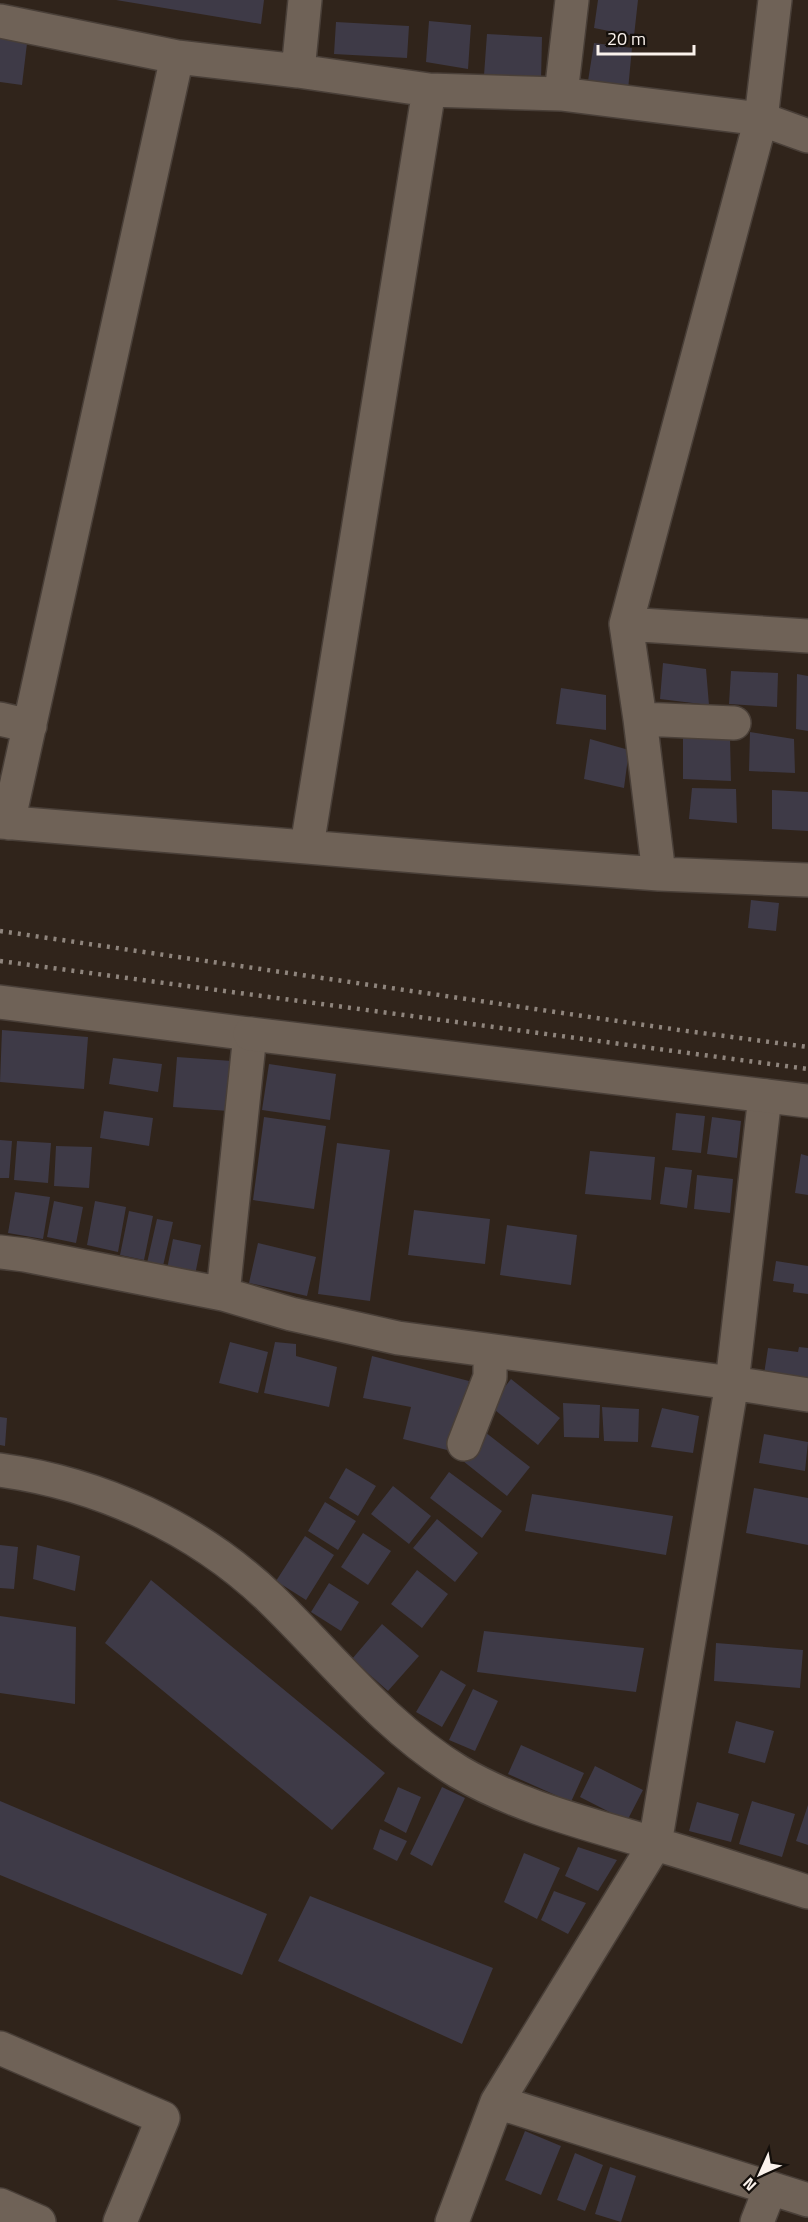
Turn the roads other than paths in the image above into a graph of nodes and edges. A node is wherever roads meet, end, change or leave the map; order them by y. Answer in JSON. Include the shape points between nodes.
{"nodes":[{"id":1,"x":305,"y":0,"type":"edge"},
{"id":2,"x":572,"y":0,"type":"edge"},
{"id":3,"x":775,"y":0,"type":"edge"},
{"id":4,"x":0,"y":21,"type":"edge"},
{"id":5,"x":177,"y":57,"type":"junction"},
{"id":6,"x":298,"y":71,"type":"junction"},
{"id":7,"x":429,"y":90,"type":"junction"},
{"id":8,"x":561,"y":94,"type":"junction"},
{"id":9,"x":761,"y":119,"type":"junction"},
{"id":10,"x":808,"y":136,"type":"edge"},
{"id":11,"x":626,"y":624,"type":"junction"},
{"id":12,"x":808,"y":636,"type":"edge"},
{"id":13,"x":640,"y":718,"type":"junction"},
{"id":14,"x":15,"y":722,"type":"edge"},
{"id":15,"x":734,"y":723,"type":"dead end"},
{"id":16,"x":4,"y":822,"type":"edge"},
{"id":17,"x":307,"y":846,"type":"junction"},
{"id":18,"x":658,"y":874,"type":"junction"},
{"id":19,"x":808,"y":880,"type":"edge"},
{"id":20,"x":0,"y":1002,"type":"edge"},
{"id":21,"x":250,"y":1034,"type":"junction"},
{"id":22,"x":765,"y":1096,"type":"junction"},
{"id":23,"x":808,"y":1101,"type":"edge"},
{"id":24,"x":0,"y":1252,"type":"edge"},
{"id":25,"x":223,"y":1294,"type":"junction"},
{"id":26,"x":490,"y":1351,"type":"junction"},
{"id":27,"x":732,"y":1383,"type":"junction"},
{"id":28,"x":808,"y":1395,"type":"edge"},
{"id":29,"x":464,"y":1444,"type":"dead end"},
{"id":30,"x":0,"y":1470,"type":"edge"},
{"id":31,"x":655,"y":1844,"type":"junction"},
{"id":32,"x":808,"y":1892,"type":"edge"},
{"id":33,"x":0,"y":2048,"type":"edge"},
{"id":34,"x":497,"y":2102,"type":"junction"},
{"id":35,"x":797,"y":2191,"type":"edge"},
{"id":36,"x":0,"y":2205,"type":"edge"},
{"id":37,"x":39,"y":2222,"type":"edge"},
{"id":38,"x":120,"y":2222,"type":"edge"},
{"id":39,"x":452,"y":2222,"type":"edge"},
{"id":40,"x":757,"y":2222,"type":"edge"}],
"edges":[{"from":1,"to":6,"type":"street"},
{"from":2,"to":8,"type":"street"},
{"from":3,"to":9,"type":"street"},
{"from":4,"to":5,"type":"street"},
{"from":5,"to":6,"type":"street"},
{"from":5,"to":14,"type":"street"},
{"from":6,"to":7,"type":"street"},
{"from":7,"to":8,"type":"street"},
{"from":7,"to":17,"type":"street"},
{"from":8,"to":9,"type":"street"},
{"from":9,"to":10,"type":"street"},
{"from":9,"to":11,"type":"street"},
{"from":11,"to":12,"type":"street"},
{"from":11,"to":13,"type":"street"},
{"from":13,"to":15,"type":"street"},
{"from":13,"to":18,"type":"street"},
{"from":14,"to":16,"type":"street"},
{"from":16,"to":17,"type":"street"},
{"from":17,"to":18,"type":"street"},
{"from":18,"to":19,"type":"street"},
{"from":20,"to":21,"type":"street"},
{"from":21,"to":22,"type":"street"},
{"from":21,"to":25,"type":"street"},
{"from":22,"to":23,"type":"street"},
{"from":22,"to":27,"type":"street"},
{"from":24,"to":25,"type":"street"},
{"from":25,"to":26,"type":"street","via":[[398,1338]]},
{"from":26,"to":27,"type":"street"},
{"from":26,"to":29,"type":"street","via":[[490,1377]]},
{"from":27,"to":28,"type":"street"},
{"from":27,"to":31,"type":"street"},
{"from":30,"to":31,"type":"street","via":[[86,1489],[136,1508],[193,1537],[269,1597],[381,1711],[459,1771],[505,1796],[553,1814]]},
{"from":31,"to":32,"type":"street"},
{"from":31,"to":34,"type":"street"},
{"from":33,"to":38,"type":"street","via":[[163,2118]]},
{"from":34,"to":35,"type":"street"},
{"from":34,"to":39,"type":"street"},
{"from":35,"to":40,"type":"street"},
{"from":36,"to":37,"type":"street"}]}
